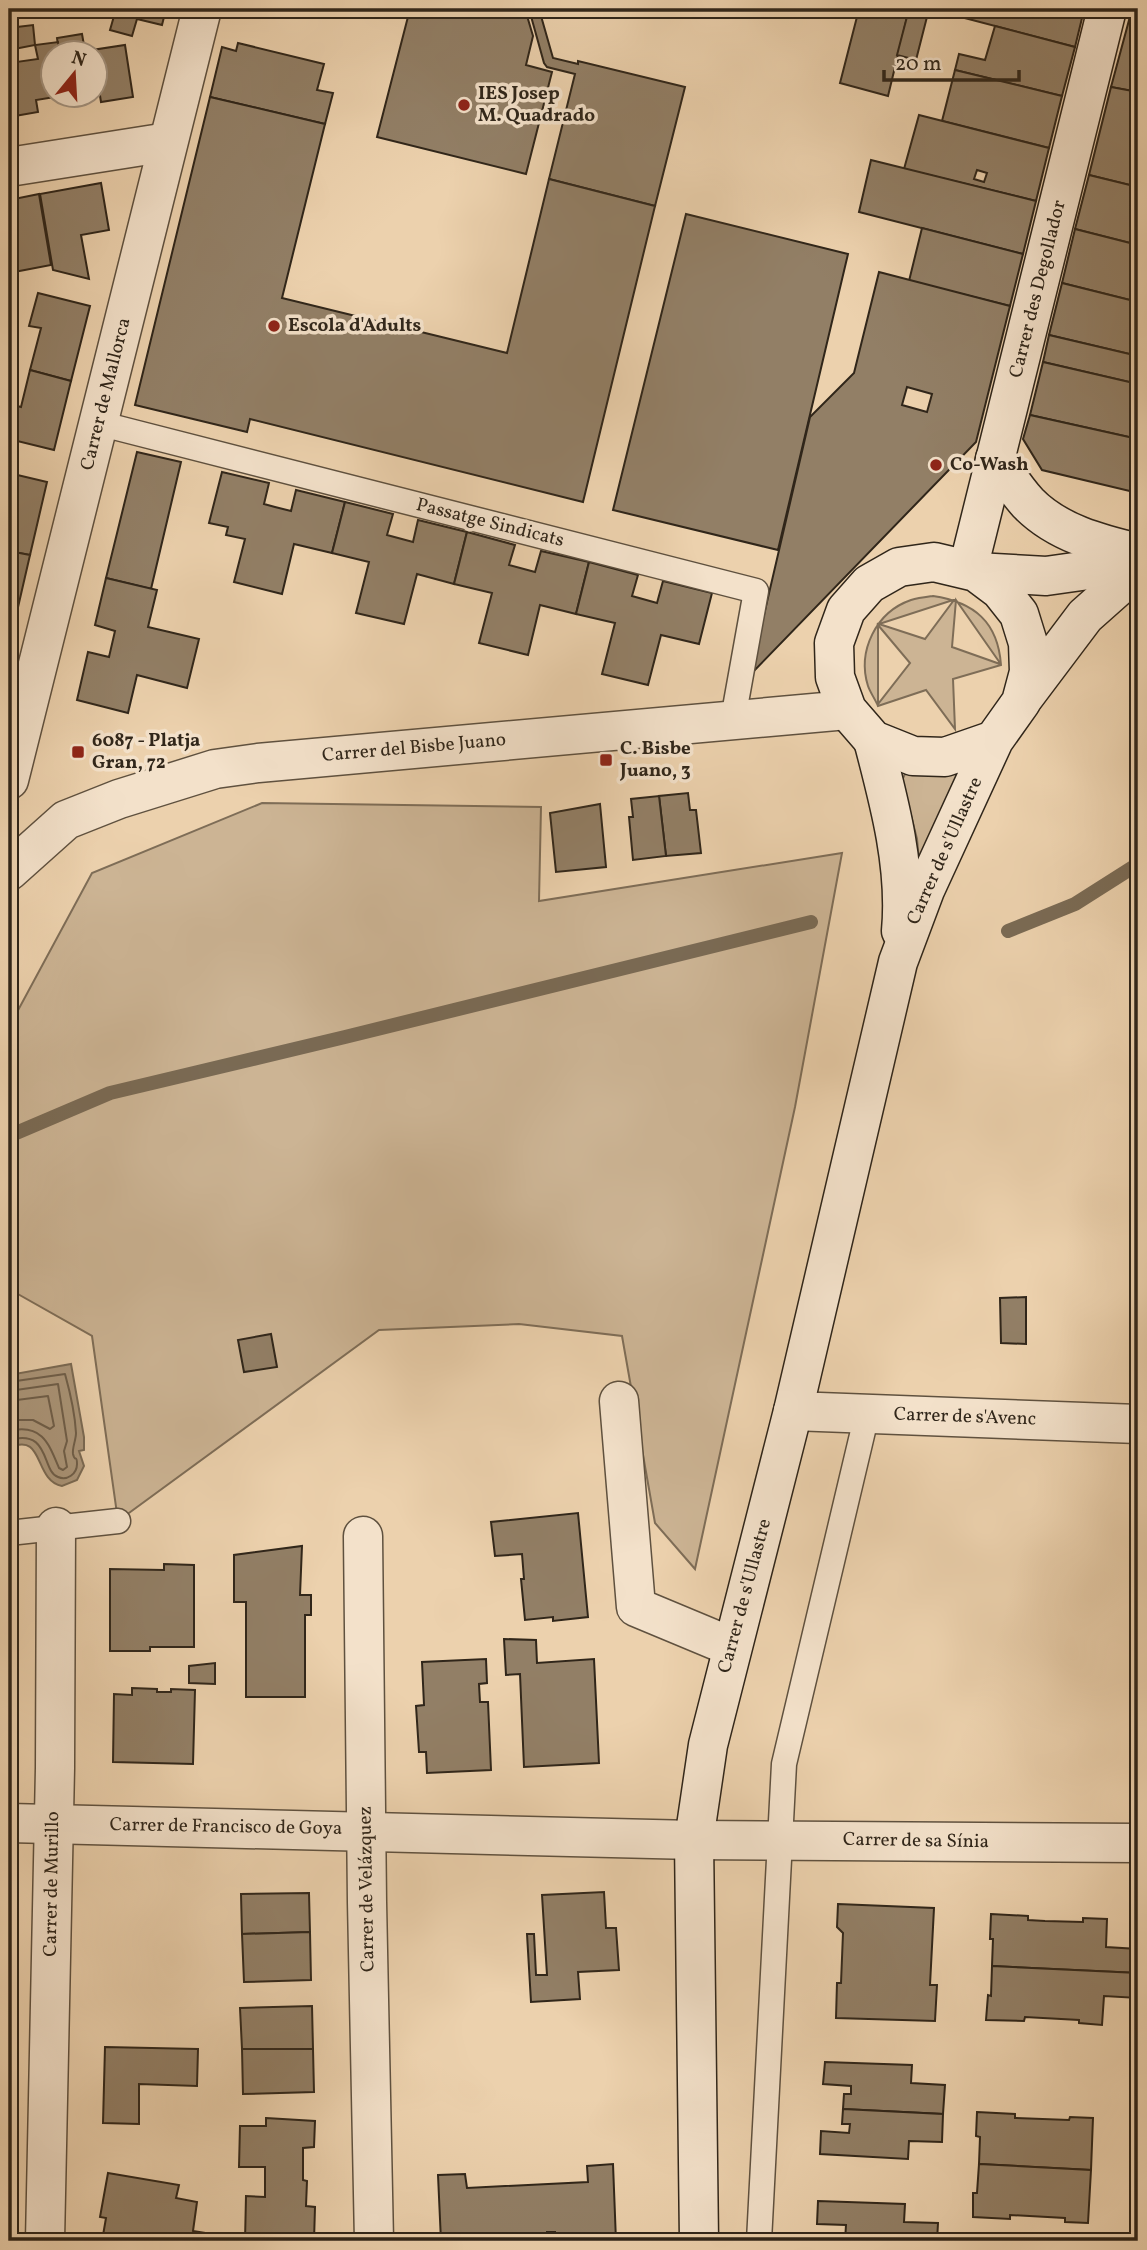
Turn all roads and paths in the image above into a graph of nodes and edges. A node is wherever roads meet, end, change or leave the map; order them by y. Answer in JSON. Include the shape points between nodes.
{"nodes":[{"id":1,"x":202,"y":9,"type":"edge"},
{"id":2,"x":1107,"y":9,"type":"edge"},
{"id":3,"x":168,"y":142,"type":"junction"},
{"id":4,"x":9,"y":167,"type":"edge"},
{"id":5,"x":98,"y":423,"type":"junction"},
{"id":6,"x":995,"y":459,"type":"junction"},
{"id":7,"x":1138,"y":553,"type":"edge"},
{"id":8,"x":1138,"y":563,"type":"edge"},
{"id":9,"x":972,"y":571,"type":"junction"},
{"id":10,"x":1138,"y":573,"type":"edge"},
{"id":11,"x":1021,"y":702,"type":"junction"},
{"id":12,"x":847,"y":710,"type":"junction"},
{"id":13,"x":733,"y":719,"type":"junction"},
{"id":14,"x":873,"y":740,"type":"junction"},
{"id":15,"x":994,"y":740,"type":"junction"},
{"id":16,"x":9,"y":780,"type":"edge"},
{"id":17,"x":9,"y":871,"type":"edge"},
{"id":18,"x":898,"y":962,"type":"junction"},
{"id":19,"x":619,"y":1401,"type":"dead end"},
{"id":20,"x":793,"y":1411,"type":"junction"},
{"id":21,"x":867,"y":1414,"type":"junction"},
{"id":22,"x":1138,"y":1424,"type":"edge"},
{"id":23,"x":118,"y":1521,"type":"dead end"},
{"id":24,"x":56,"y":1527,"type":"junction"},
{"id":25,"x":9,"y":1533,"type":"edge"},
{"id":26,"x":363,"y":1536,"type":"dead end"},
{"id":27,"x":732,"y":1647,"type":"junction"},
{"id":28,"x":9,"y":1823,"type":"edge"},
{"id":29,"x":53,"y":1823,"type":"junction"},
{"id":30,"x":366,"y":1831,"type":"junction"},
{"id":31,"x":694,"y":1840,"type":"junction"},
{"id":32,"x":781,"y":1840,"type":"junction"},
{"id":33,"x":1138,"y":1843,"type":"edge"},
{"id":34,"x":45,"y":2241,"type":"edge"},
{"id":35,"x":374,"y":2241,"type":"edge"},
{"id":36,"x":699,"y":2241,"type":"edge"},
{"id":37,"x":759,"y":2241,"type":"edge"}],
"edges":[{"from":1,"to":3,"type":"street","name":"Carrer de Mallorca"},
{"from":2,"to":6,"type":"street","name":"Carrer des Degollador"},
{"from":3,"to":4,"type":"street"},
{"from":3,"to":5,"type":"street","name":"Carrer de Mallorca"},
{"from":5,"to":13,"type":"lane","name":"Passatge Sindicats","via":[[755,592]]},
{"from":5,"to":16,"type":"street","name":"Carrer de Mallorca"},
{"from":6,"to":7,"type":"street","via":[[1030,505],[1058,525]]},
{"from":6,"to":9,"type":"street","name":"Carrer des Degollador"},
{"from":8,"to":9,"type":"street","via":[[1046,576]]},
{"from":9,"to":11,"type":"street","via":[[1000,590],[1018,614],[1028,643],[1029,672]]},
{"from":9,"to":12,"type":"street","via":[[934,562],[900,567],[869,584],[846,610],[834,643],[835,677]]},
{"from":10,"to":11,"type":"street","via":[[1085,616]]},
{"from":11,"to":15,"type":"street"},
{"from":12,"to":13,"type":"street","name":"Carrer del Bisbe Juano"},
{"from":12,"to":14,"type":"street"},
{"from":13,"to":17,"type":"street","name":"Carrer del Bisbe Juano","via":[[215,769],[66,820]]},
{"from":14,"to":15,"type":"street","via":[[913,756],[945,757]]},
{"from":14,"to":18,"type":"street","name":"Carrer de s'Ullastre","via":[[894,829],[901,883]]},
{"from":15,"to":18,"type":"street","name":"Carrer de s'Ullastre","via":[[925,890]]},
{"from":18,"to":20,"type":"street","name":"Carrer de s'Ullastre"},
{"from":19,"to":27,"type":"street","via":[[636,1607]]},
{"from":20,"to":21,"type":"street","name":"Carrer de s'Avenc"},
{"from":20,"to":27,"type":"street","name":"Carrer de s'Ullastre"},
{"from":21,"to":22,"type":"street","name":"Carrer de s'Avenc"},
{"from":21,"to":32,"type":"lane","via":[[784,1764]]},
{"from":23,"to":24,"type":"lane"},
{"from":24,"to":25,"type":"lane"},
{"from":24,"to":29,"type":"street","name":"Carrer de Murillo"},
{"from":26,"to":30,"type":"street","name":"Carrer de Velázquez"},
{"from":27,"to":31,"type":"street","name":"Carrer de s'Ullastre","via":[[708,1745]]},
{"from":28,"to":29,"type":"street","name":"Carrer de Francisco de Goya"},
{"from":29,"to":30,"type":"street","name":"Carrer de Francisco de Goya"},
{"from":29,"to":34,"type":"street","name":"Carrer de Murillo"},
{"from":30,"to":31,"type":"street","name":"Carrer de Francisco de Goya"},
{"from":30,"to":35,"type":"street","name":"Carrer de Velázquez"},
{"from":31,"to":32,"type":"street","name":"Carrer de sa Sínia"},
{"from":31,"to":36,"type":"street","name":"Carrer de s'Ullastre"},
{"from":32,"to":33,"type":"street","name":"Carrer de sa Sínia"},
{"from":32,"to":37,"type":"lane"}]}
